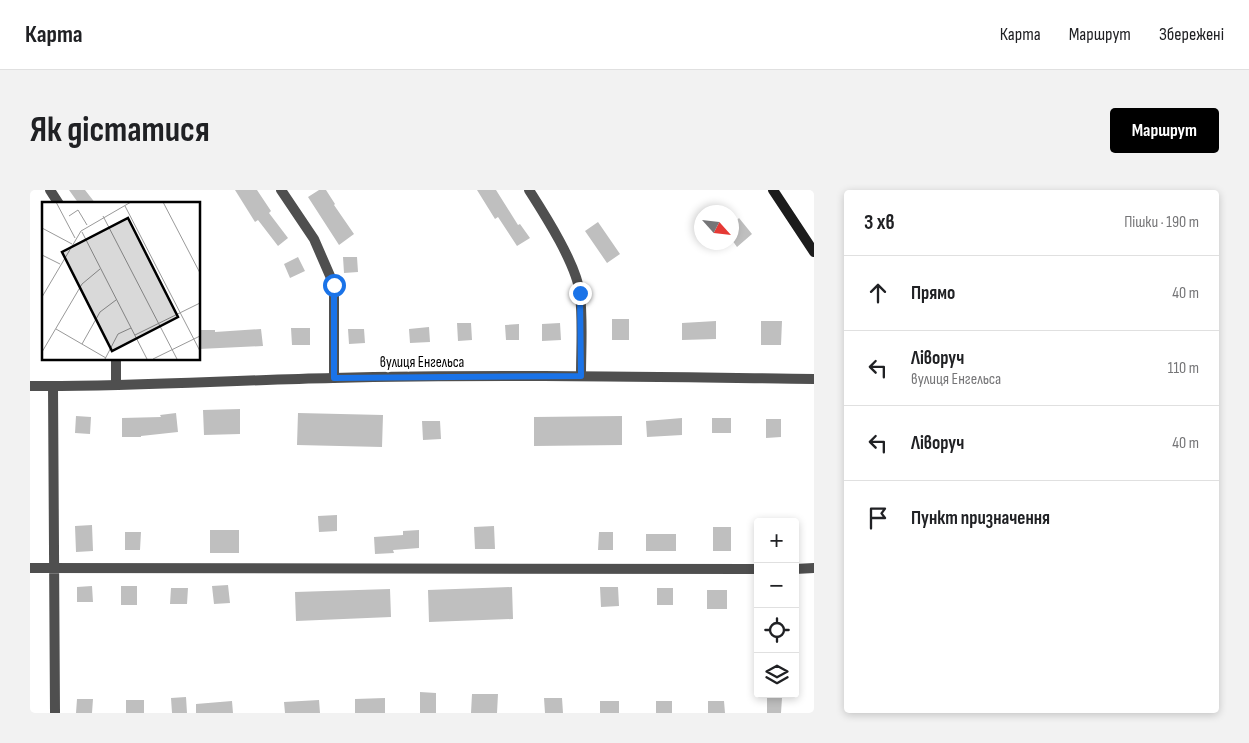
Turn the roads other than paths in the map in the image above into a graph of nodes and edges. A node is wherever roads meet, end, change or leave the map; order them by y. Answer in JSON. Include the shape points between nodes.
{"nodes":[{"id":1,"x":50,"y":190,"type":"edge"},
{"id":2,"x":281,"y":190,"type":"edge"},
{"id":3,"x":529,"y":190,"type":"edge"},
{"id":4,"x":773,"y":190,"type":"edge"},
{"id":5,"x":59,"y":202,"type":"edge"},
{"id":6,"x":814,"y":252,"type":"edge"},
{"id":7,"x":116,"y":360,"type":"edge"},
{"id":8,"x":581,"y":376,"type":"junction"},
{"id":9,"x":334,"y":378,"type":"junction"},
{"id":10,"x":814,"y":379,"type":"edge"},
{"id":11,"x":116,"y":385,"type":"junction"},
{"id":12,"x":30,"y":386,"type":"edge"},
{"id":13,"x":53,"y":386,"type":"junction"},
{"id":14,"x":54,"y":567,"type":"junction"},
{"id":15,"x":30,"y":568,"type":"edge"},
{"id":16,"x":754,"y":568,"type":"edge"},
{"id":17,"x":814,"y":568,"type":"edge"},
{"id":18,"x":799,"y":569,"type":"edge"},
{"id":19,"x":55,"y":713,"type":"edge"}],
"edges":[{"from":1,"to":5,"type":"street"},
{"from":2,"to":9,"type":"street","via":[[314,239],[334,285]]},
{"from":3,"to":8,"type":"street","via":[[573,270],[580,293]]},
{"from":4,"to":6,"type":"main road"},
{"from":7,"to":11,"type":"street"},
{"from":8,"to":9,"type":"street","name":"вулиця Енгельса"},
{"from":8,"to":10,"type":"street","name":"вулиця Енгельса"},
{"from":9,"to":11,"type":"street","name":"вулиця Енгельса"},
{"from":11,"to":13,"type":"street","name":"вулиця Енгельса"},
{"from":12,"to":13,"type":"street","name":"вулиця Енгельса"},
{"from":13,"to":14,"type":"street"},
{"from":14,"to":15,"type":"street"},
{"from":14,"to":16,"type":"street"},
{"from":14,"to":19,"type":"street"},
{"from":17,"to":18,"type":"street"}]}
